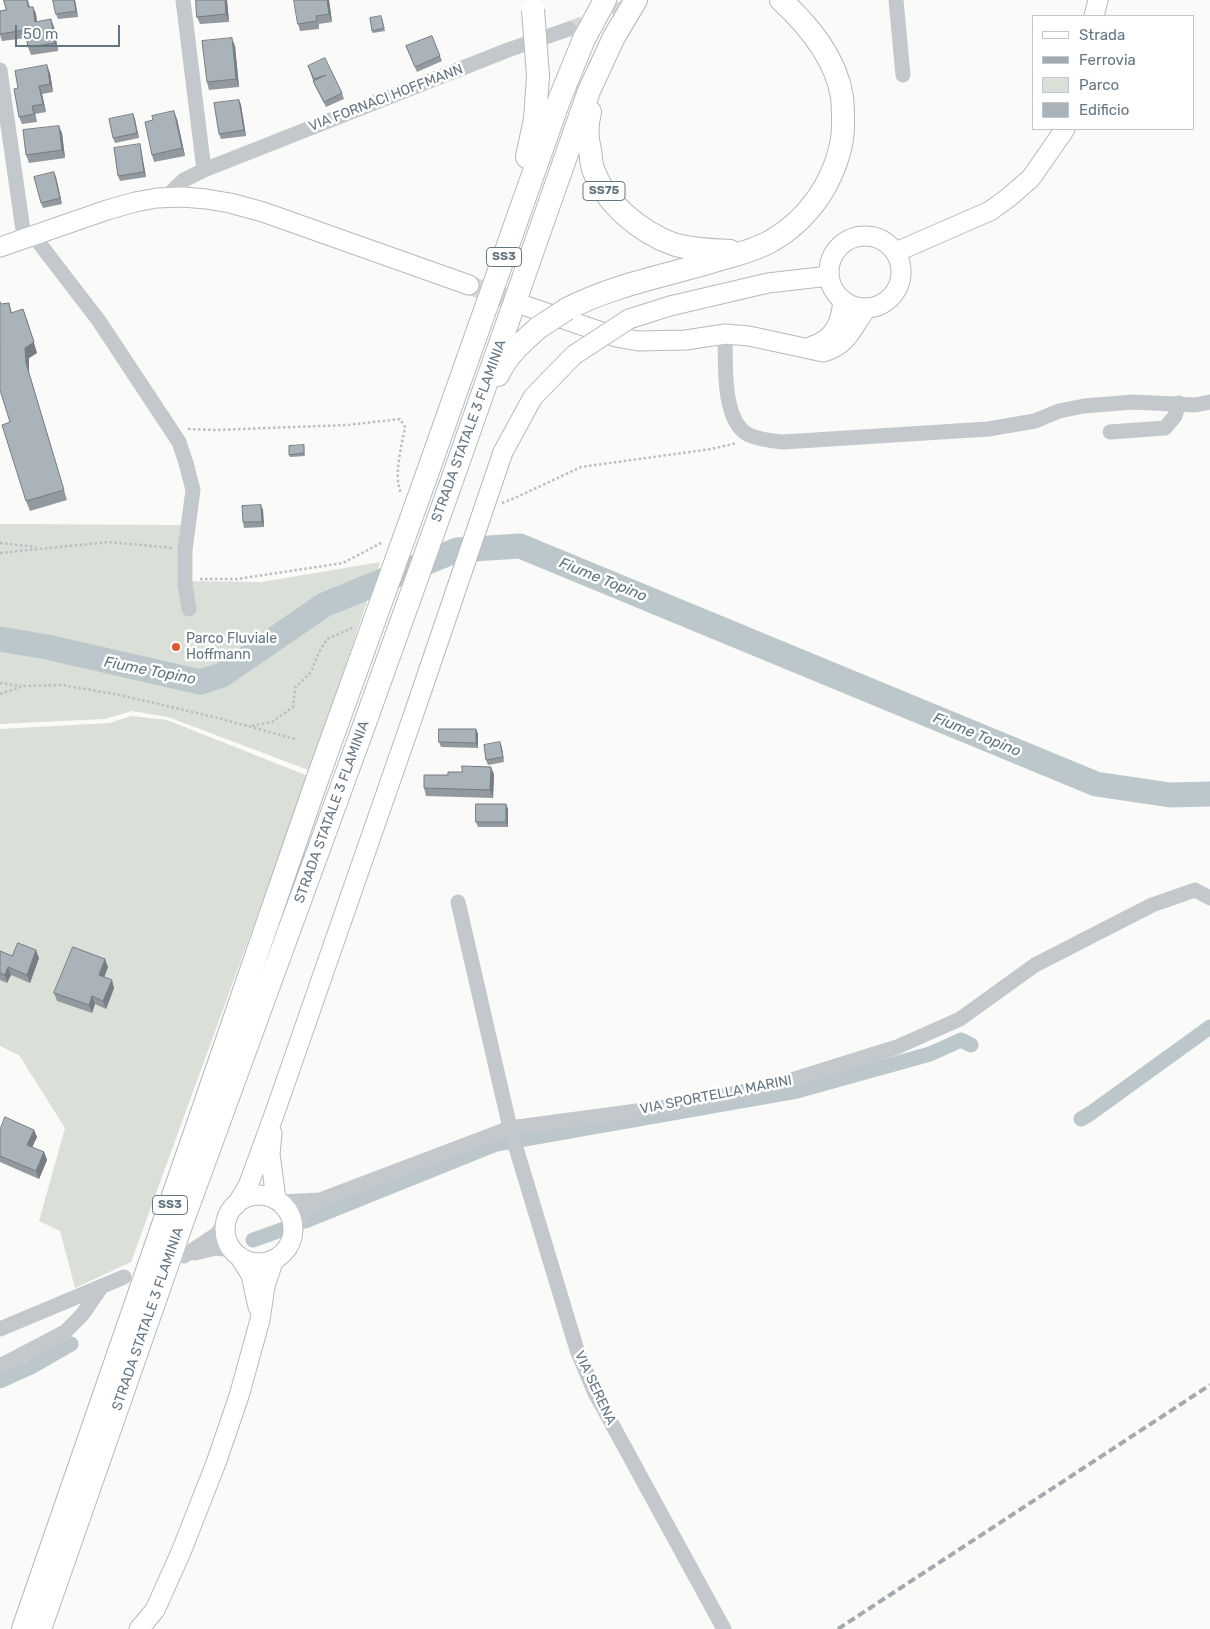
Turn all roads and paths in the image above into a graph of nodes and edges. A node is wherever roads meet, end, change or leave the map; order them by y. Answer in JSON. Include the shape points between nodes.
{"nodes":[{"id":1,"x":183,"y":0,"type":"edge"},
{"id":2,"x":604,"y":0,"type":"edge"},
{"id":3,"x":636,"y":0,"type":"edge"},
{"id":4,"x":781,"y":0,"type":"edge"},
{"id":5,"x":896,"y":0,"type":"edge"},
{"id":6,"x":1098,"y":0,"type":"edge"},
{"id":7,"x":532,"y":5,"type":"edge"},
{"id":8,"x":1094,"y":15,"type":"edge"},
{"id":9,"x":570,"y":29,"type":"tunnel mouth"},
{"id":10,"x":614,"y":37,"type":"junction"},
{"id":11,"x":0,"y":70,"type":"edge"},
{"id":12,"x":903,"y":75,"type":"dead end"},
{"id":13,"x":1063,"y":130,"type":"edge"},
{"id":14,"x":204,"y":170,"type":"junction"},
{"id":15,"x":165,"y":198,"type":"junction"},
{"id":16,"x":28,"y":236,"type":"junction"},
{"id":17,"x":0,"y":247,"type":"edge"},
{"id":18,"x":746,"y":251,"type":"junction"},
{"id":19,"x":896,"y":252,"type":"junction"},
{"id":20,"x":829,"y":276,"type":"junction"},
{"id":21,"x":469,"y":285,"type":"tunnel mouth"},
{"id":22,"x":843,"y":300,"type":"junction"},
{"id":23,"x":526,"y":306,"type":"tunnel mouth"},
{"id":24,"x":867,"y":308,"type":"junction"},
{"id":25,"x":725,"y":334,"type":"junction"},
{"id":26,"x":804,"y":348,"type":"junction"},
{"id":27,"x":1210,"y":402,"type":"edge"},
{"id":28,"x":1179,"y":404,"type":"junction"},
{"id":29,"x":170,"y":429,"type":"junction"},
{"id":30,"x":1110,"y":432,"type":"dead end"},
{"id":31,"x":748,"y":434,"type":"junction"},
{"id":32,"x":429,"y":468,"type":"junction"},
{"id":33,"x":453,"y":477,"type":"junction"},
{"id":34,"x":404,"y":498,"type":"dead end"},
{"id":35,"x":501,"y":503,"type":"dead end"},
{"id":36,"x":391,"y":540,"type":"dead end"},
{"id":37,"x":0,"y":543,"type":"edge"},
{"id":38,"x":40,"y":548,"type":"junction"},
{"id":39,"x":0,"y":553,"type":"edge"},
{"id":40,"x":185,"y":556,"type":"junction"},
{"id":41,"x":189,"y":609,"type":"dead end"},
{"id":42,"x":357,"y":626,"type":"dead end"},
{"id":43,"x":0,"y":683,"type":"edge"},
{"id":44,"x":22,"y":686,"type":"junction"},
{"id":45,"x":0,"y":694,"type":"edge"},
{"id":46,"x":250,"y":727,"type":"junction"},
{"id":47,"x":295,"y":740,"type":"dead end"},
{"id":48,"x":1210,"y":898,"type":"edge"},
{"id":49,"x":458,"y":902,"type":"dead end"},
{"id":50,"x":274,"y":1114,"type":"junction"},
{"id":51,"x":510,"y":1128,"type":"junction"},
{"id":52,"x":320,"y":1200,"type":"junction"},
{"id":53,"x":278,"y":1201,"type":"junction"},
{"id":54,"x":237,"y":1204,"type":"junction"},
{"id":55,"x":226,"y":1221,"type":"junction"},
{"id":56,"x":293,"y":1226,"type":"junction"},
{"id":57,"x":236,"y":1253,"type":"junction"},
{"id":58,"x":274,"y":1259,"type":"junction"},
{"id":59,"x":124,"y":1277,"type":"dead end"},
{"id":60,"x":102,"y":1286,"type":"junction"},
{"id":61,"x":260,"y":1320,"type":"junction"},
{"id":62,"x":0,"y":1329,"type":"edge"},
{"id":63,"x":0,"y":1366,"type":"edge"},
{"id":64,"x":155,"y":1610,"type":"junction"},
{"id":65,"x":23,"y":1629,"type":"edge"},
{"id":66,"x":40,"y":1629,"type":"edge"},
{"id":67,"x":139,"y":1629,"type":"edge"},
{"id":68,"x":151,"y":1629,"type":"edge"},
{"id":69,"x":724,"y":1629,"type":"edge"}],
"edges":[{"from":1,"to":14,"type":"street"},
{"from":2,"to":32,"type":"highway","name":"STRADA STATALE 3 FLAMINIA","number":"SS3","via":[[584,38],[560,98]]},
{"from":3,"to":10,"type":"highway","name":"STRADA STATALE 3 FLAMINIA","number":"SS3"},
{"from":4,"to":18,"type":"highway","number":"SS75","via":[[801,18],[834,69],[842,97],[844,134],[836,167],[817,200],[795,224],[771,242]]},
{"from":5,"to":12,"type":"street"},
{"from":6,"to":8,"type":"main road"},
{"from":7,"to":32,"type":"highway","bridge":true,"via":[[538,76],[535,118],[526,164],[438,424]]},
{"from":9,"to":14,"type":"street","name":"VIA FORNACI HOFFMANN","via":[[508,50]]},
{"from":10,"to":18,"type":"highway","number":"SS75","via":[[610,60],[589,117],[588,141],[593,170],[606,194],[627,216],[673,244],[694,249]]},
{"from":10,"to":33,"type":"highway","name":"STRADA STATALE 3 FLAMINIA","number":"SS3","via":[[589,91]]},
{"from":11,"to":16,"type":"street"},
{"from":13,"to":19,"type":"main road","via":[[1031,178],[1008,198],[990,211]]},
{"from":14,"to":15,"type":"street","name":"VIA FORNACI HOFFMANN","via":[[184,180]]},
{"from":15,"to":16,"type":"main road","via":[[135,202]]},
{"from":15,"to":21,"type":"main road","via":[[206,199],[263,212]]},
{"from":16,"to":17,"type":"main road"},
{"from":16,"to":29,"type":"street","via":[[99,321]]},
{"from":18,"to":33,"type":"highway","number":"SS75","bridge":true,"via":[[585,299],[538,328],[502,366],[475,434]]},
{"from":19,"to":20,"type":"main road","via":[[877,237],[853,237],[834,252]]},
{"from":19,"to":24,"type":"main road","via":[[901,262],[900,284],[887,301]]},
{"from":20,"to":22,"type":"main road","via":[[836,294]]},
{"from":20,"to":50,"type":"main road","bridge":true,"via":[[768,283],[630,319],[574,355],[534,396],[503,452]]},
{"from":22,"to":24,"type":"main road"},
{"from":22,"to":26,"type":"main road","via":[[837,329],[829,338]]},
{"from":23,"to":25,"type":"main road","via":[[616,337],[638,341],[686,340]]},
{"from":24,"to":26,"type":"main road","via":[[846,339],[835,348],[823,352]]},
{"from":25,"to":26,"type":"main road"},
{"from":25,"to":31,"type":"street","via":[[728,402],[736,425]]},
{"from":27,"to":28,"type":"street"},
{"from":28,"to":30,"type":"street","via":[[1176,416],[1165,428]]},
{"from":28,"to":31,"type":"street","via":[[1133,402],[1084,406],[1034,421],[979,429],[783,442],[761,440]]},
{"from":29,"to":34,"type":"path","via":[[347,425],[400,419],[405,427],[398,486]]},
{"from":29,"to":40,"type":"street","via":[[184,456],[193,490]]},
{"from":31,"to":35,"type":"path","via":[[736,444],[581,467]]},
{"from":32,"to":65,"type":"highway","name":"STRADA STATALE 3 FLAMINIA","number":"SS3","bridge":true,"via":[[317,780]]},
{"from":33,"to":66,"type":"highway","name":"STRADA STATALE 3 FLAMINIA","number":"SS3","bridge":true,"via":[[182,1223]]},
{"from":36,"to":40,"type":"path","via":[[343,563],[237,580],[198,579]]},
{"from":37,"to":38,"type":"path"},
{"from":38,"to":39,"type":"path"},
{"from":38,"to":40,"type":"path","via":[[109,542]]},
{"from":40,"to":41,"type":"street"},
{"from":42,"to":46,"type":"path","via":[[327,639],[310,672],[295,688],[293,707],[272,722]]},
{"from":43,"to":44,"type":"path"},
{"from":44,"to":45,"type":"path"},
{"from":44,"to":46,"type":"path","via":[[62,685],[120,695]]},
{"from":46,"to":47,"type":"path"},
{"from":48,"to":51,"type":"street","name":"VIA SPORTELLA MARINI","via":[[1195,890],[1152,905],[1035,965],[960,1018],[897,1047],[779,1084],[674,1106]]},
{"from":49,"to":51,"type":"street","name":"VIA SERENA"},
{"from":50,"to":53,"type":"main road","via":[[270,1154]]},
{"from":50,"to":54,"type":"main road","via":[[248,1186]]},
{"from":51,"to":52,"type":"street","name":"VIA SPORTELLA MARINI"},
{"from":51,"to":69,"type":"street","name":"VIA SERENA","via":[[577,1350],[595,1393]]},
{"from":52,"to":53,"type":"street","name":"VIA SPORTELLA MARINI"},
{"from":52,"to":56,"type":"street","via":[[309,1207]]},
{"from":53,"to":54,"type":"main road","name":"VIA SPORTELLA MARINI","via":[[266,1195],[256,1195]]},
{"from":53,"to":56,"type":"main road","via":[[287,1209]]},
{"from":54,"to":55,"type":"main road"},
{"from":55,"to":57,"type":"main road","via":[[228,1241]]},
{"from":55,"to":57,"type":"street","via":[[217,1234],[184,1256],[216,1248]]},
{"from":56,"to":58,"type":"main road","via":[[289,1246]]},
{"from":57,"to":58,"type":"main road","via":[[256,1262]]},
{"from":57,"to":61,"type":"main road","via":[[251,1275]]},
{"from":58,"to":61,"type":"main road","via":[[265,1286]]},
{"from":59,"to":60,"type":"street"},
{"from":60,"to":62,"type":"street"},
{"from":60,"to":63,"type":"street","via":[[82,1315],[65,1332]]},
{"from":61,"to":64,"type":"main road","via":[[216,1463]]},
{"from":64,"to":67,"type":"main road"},
{"from":64,"to":68,"type":"main road"}]}
